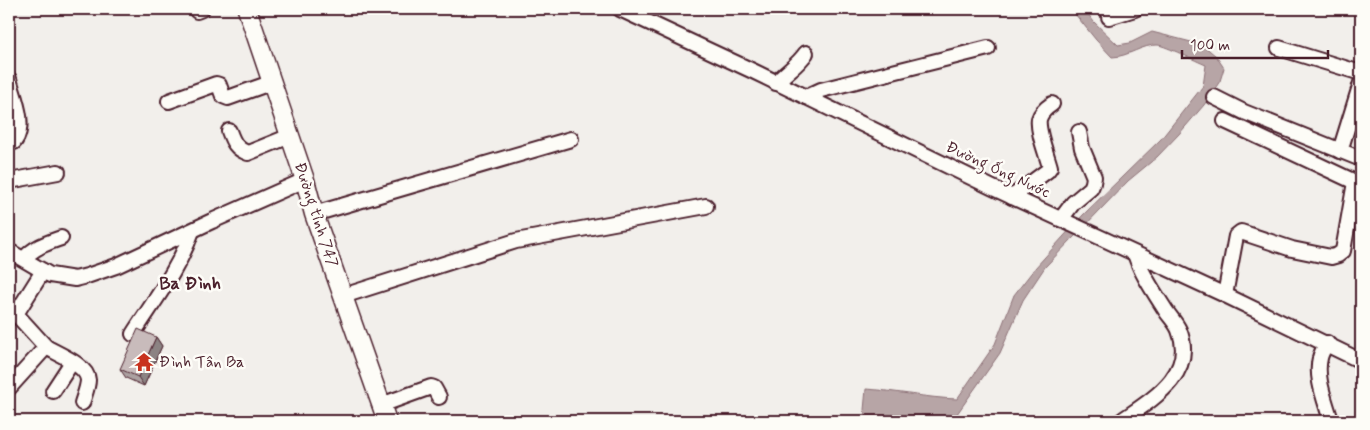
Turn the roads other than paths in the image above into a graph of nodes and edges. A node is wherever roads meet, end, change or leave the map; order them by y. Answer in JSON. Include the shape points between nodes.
{"nodes":[{"id":1,"x":620,"y":9,"type":"edge"},
{"id":2,"x":650,"y":9,"type":"edge"},
{"id":3,"x":1135,"y":9,"type":"edge"},
{"id":4,"x":251,"y":10,"type":"edge"},
{"id":5,"x":634,"y":15,"type":"junction"},
{"id":6,"x":1109,"y":17,"type":"dead end"},
{"id":7,"x":988,"y":48,"type":"dead end"},
{"id":8,"x":1279,"y":48,"type":"dead end"},
{"id":9,"x":806,"y":53,"type":"dead end"},
{"id":10,"x":1361,"y":73,"type":"edge"},
{"id":11,"x":9,"y":79,"type":"edge"},
{"id":12,"x":273,"y":82,"type":"junction"},
{"id":13,"x":776,"y":82,"type":"junction"},
{"id":14,"x":1361,"y":84,"type":"edge"},
{"id":15,"x":806,"y":97,"type":"junction"},
{"id":16,"x":1214,"y":97,"type":"dead end"},
{"id":17,"x":169,"y":101,"type":"dead end"},
{"id":18,"x":1052,"y":104,"type":"dead end"},
{"id":19,"x":1225,"y":122,"type":"dead end"},
{"id":20,"x":229,"y":131,"type":"dead end"},
{"id":21,"x":1079,"y":132,"type":"dead end"},
{"id":22,"x":290,"y":136,"type":"junction"},
{"id":23,"x":571,"y":139,"type":"dead end"},
{"id":24,"x":9,"y":143,"type":"edge"},
{"id":25,"x":1340,"y":150,"type":"junction"},
{"id":26,"x":1361,"y":159,"type":"edge"},
{"id":27,"x":58,"y":172,"type":"dead end"},
{"id":28,"x":305,"y":180,"type":"junction"},
{"id":29,"x":9,"y":181,"type":"edge"},
{"id":30,"x":1358,"y":182,"type":"edge"},
{"id":31,"x":1012,"y":197,"type":"junction"},
{"id":32,"x":706,"y":206,"type":"dead end"},
{"id":33,"x":314,"y":214,"type":"junction"},
{"id":34,"x":1067,"y":222,"type":"junction"},
{"id":35,"x":192,"y":231,"type":"junction"},
{"id":36,"x":61,"y":238,"type":"dead end"},
{"id":37,"x":9,"y":251,"type":"edge"},
{"id":38,"x":1135,"y":254,"type":"junction"},
{"id":39,"x":24,"y":259,"type":"junction"},
{"id":40,"x":43,"y":271,"type":"junction"},
{"id":41,"x":1225,"y":295,"type":"junction"},
{"id":42,"x":343,"y":296,"type":"junction"},
{"id":43,"x":12,"y":315,"type":"edge"},
{"id":44,"x":133,"y":334,"type":"dead end"},
{"id":45,"x":1327,"y":343,"type":"junction"},
{"id":46,"x":46,"y":347,"type":"junction"},
{"id":47,"x":1361,"y":361,"type":"edge"},
{"id":48,"x":72,"y":362,"type":"junction"},
{"id":49,"x":9,"y":388,"type":"edge"},
{"id":50,"x":53,"y":392,"type":"dead end"},
{"id":51,"x":439,"y":397,"type":"dead end"},
{"id":52,"x":82,"y":403,"type":"dead end"},
{"id":53,"x":382,"y":405,"type":"junction"},
{"id":54,"x":387,"y":421,"type":"edge"},
{"id":55,"x":1121,"y":421,"type":"edge"},
{"id":56,"x":1331,"y":421,"type":"edge"}],
"edges":[{"from":1,"to":5,"type":"street","name":"Đường Ống Nước"},
{"from":2,"to":5,"type":"street"},
{"from":3,"to":6,"type":"street"},
{"from":4,"to":12,"type":"main road","name":"Đường tỉnh 747"},
{"from":5,"to":13,"type":"street","name":"Đường Ống Nước"},
{"from":7,"to":15,"type":"street","via":[[821,90]]},
{"from":8,"to":10,"type":"street"},
{"from":9,"to":13,"type":"street"},
{"from":11,"to":24,"type":"street","via":[[19,132],[14,142]]},
{"from":12,"to":17,"type":"street","via":[[228,98],[216,84]]},
{"from":12,"to":22,"type":"main road","name":"Đường tỉnh 747"},
{"from":13,"to":15,"type":"street","name":"Đường Ống Nước"},
{"from":14,"to":25,"type":"street"},
{"from":15,"to":31,"type":"street","name":"Đường Ống Nước"},
{"from":16,"to":25,"type":"street"},
{"from":18,"to":31,"type":"street","via":[[1044,111],[1039,126],[1050,167]]},
{"from":19,"to":30,"type":"street"},
{"from":20,"to":22,"type":"street","via":[[238,148],[248,153]]},
{"from":21,"to":34,"type":"street","via":[[1094,177],[1091,188],[1073,203]]},
{"from":22,"to":28,"type":"main road","name":"Đường tỉnh 747"},
{"from":23,"to":33,"type":"street"},
{"from":25,"to":26,"type":"street"},
{"from":27,"to":29,"type":"street"},
{"from":28,"to":33,"type":"main road","name":"Đường tỉnh 747"},
{"from":28,"to":35,"type":"street"},
{"from":30,"to":41,"type":"street","via":[[1343,251],[1331,257],[1292,249],[1241,232],[1236,236]]},
{"from":31,"to":34,"type":"street","name":"Đường Ống Nước"},
{"from":32,"to":42,"type":"street","via":[[516,241]]},
{"from":33,"to":42,"type":"main road","name":"Đường tỉnh 747"},
{"from":34,"to":38,"type":"street","name":"Đường Ống Nước"},
{"from":35,"to":40,"type":"street","via":[[87,276],[75,279]]},
{"from":35,"to":44,"type":"street","via":[[182,257]]},
{"from":36,"to":39,"type":"street","via":[[31,250]]},
{"from":37,"to":39,"type":"street"},
{"from":38,"to":41,"type":"street","name":"Đường Ống Nước"},
{"from":38,"to":55,"type":"street","via":[[1148,283],[1179,330],[1181,364],[1161,392]]},
{"from":39,"to":40,"type":"street"},
{"from":40,"to":43,"type":"street"},
{"from":41,"to":45,"type":"street","name":"Đường Ống Nước"},
{"from":42,"to":53,"type":"main road","name":"Đường tỉnh 747"},
{"from":43,"to":46,"type":"street"},
{"from":45,"to":47,"type":"street","name":"Đường Ống Nước"},
{"from":45,"to":56,"type":"street","via":[[1320,357],[1319,369]]},
{"from":46,"to":48,"type":"street"},
{"from":46,"to":49,"type":"street"},
{"from":48,"to":50,"type":"street"},
{"from":48,"to":52,"type":"street","via":[[87,373]]},
{"from":51,"to":53,"type":"street","via":[[438,392],[430,387]]},
{"from":53,"to":54,"type":"main road","name":"Đường tỉnh 747"}]}
